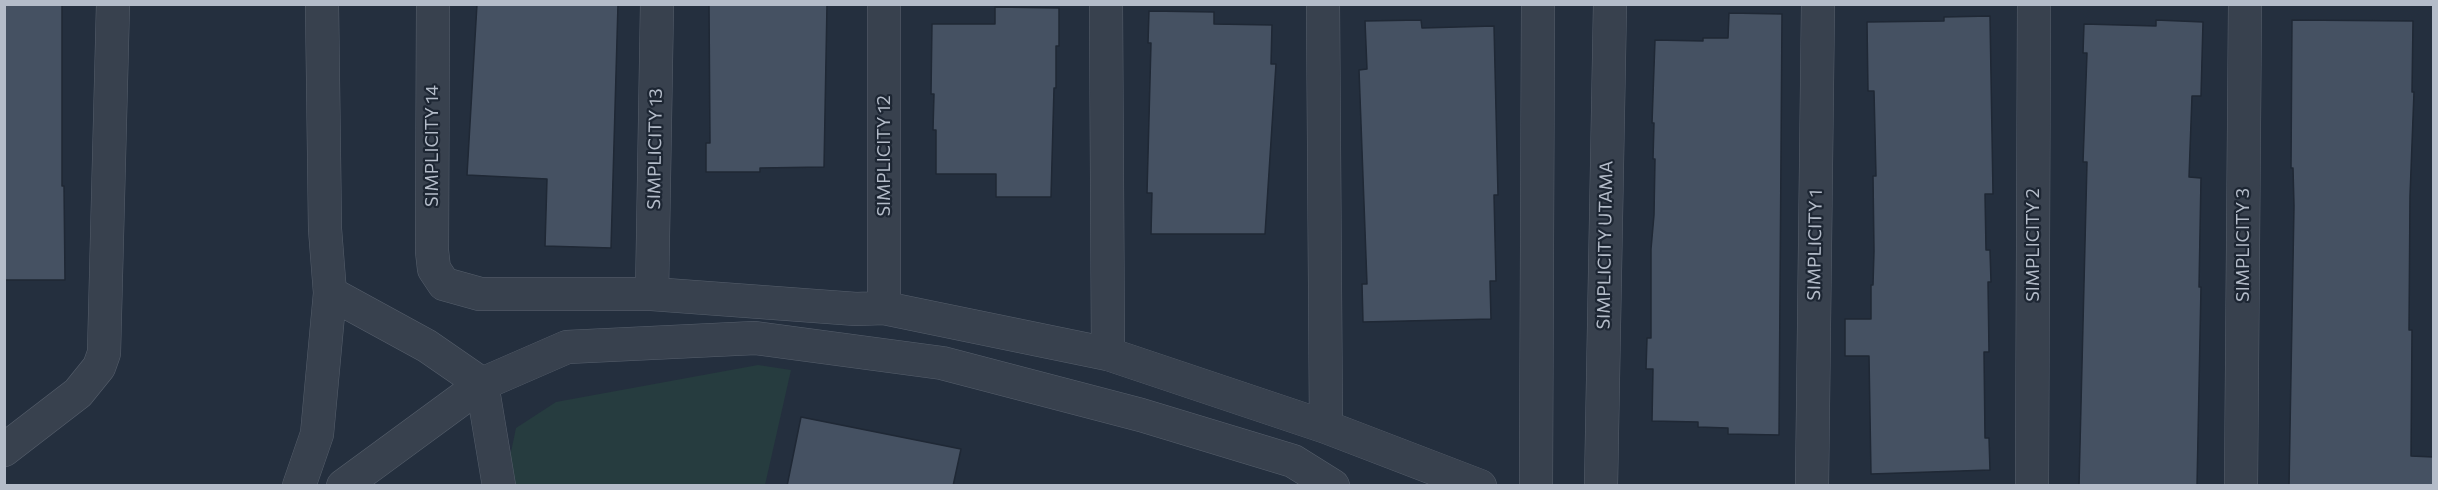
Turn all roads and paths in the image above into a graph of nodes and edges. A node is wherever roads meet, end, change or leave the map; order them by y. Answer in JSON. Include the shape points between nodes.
{"nodes":[{"id":1,"x":113,"y":4,"type":"edge"},
{"id":2,"x":322,"y":4,"type":"edge"},
{"id":3,"x":433,"y":4,"type":"edge"},
{"id":4,"x":657,"y":4,"type":"edge"},
{"id":5,"x":884,"y":4,"type":"edge"},
{"id":6,"x":1106,"y":4,"type":"edge"},
{"id":7,"x":1323,"y":4,"type":"edge"},
{"id":8,"x":1538,"y":4,"type":"edge"},
{"id":9,"x":1610,"y":4,"type":"edge"},
{"id":10,"x":1818,"y":4,"type":"edge"},
{"id":11,"x":2034,"y":4,"type":"edge"},
{"id":12,"x":2245,"y":4,"type":"edge"},
{"id":13,"x":330,"y":292,"type":"junction"},
{"id":14,"x":652,"y":294,"type":"junction"},
{"id":15,"x":884,"y":308,"type":"junction"},
{"id":16,"x":1108,"y":354,"type":"junction"},
{"id":17,"x":482,"y":384,"type":"junction"},
{"id":18,"x":1326,"y":427,"type":"junction"},
{"id":19,"x":4,"y":450,"type":"edge"},
{"id":20,"x":299,"y":486,"type":"edge"},
{"id":21,"x":343,"y":486,"type":"edge"},
{"id":22,"x":499,"y":486,"type":"edge"},
{"id":23,"x":1333,"y":486,"type":"edge"},
{"id":24,"x":1480,"y":486,"type":"edge"},
{"id":25,"x":1536,"y":486,"type":"edge"},
{"id":26,"x":1601,"y":486,"type":"edge"},
{"id":27,"x":1812,"y":486,"type":"edge"},
{"id":28,"x":2032,"y":486,"type":"edge"},
{"id":29,"x":2241,"y":486,"type":"edge"}],
"edges":[{"from":1,"to":19,"type":"street","via":[[104,353],[95,373],[78,393]]},
{"from":2,"to":13,"type":"street","via":[[325,229]]},
{"from":3,"to":14,"type":"street","name":"SIMPLICITY 14","via":[[432,250],[434,269],[444,284],[480,294]]},
{"from":4,"to":14,"type":"street","name":"SIMPLICITY 13"},
{"from":5,"to":15,"type":"street","name":"SIMPLICITY 12"},
{"from":6,"to":16,"type":"street"},
{"from":7,"to":18,"type":"street"},
{"from":8,"to":25,"type":"street"},
{"from":9,"to":26,"type":"street","name":"SIMPLICITY UTAMA"},
{"from":10,"to":27,"type":"street","name":"SIMPLICITY 1"},
{"from":11,"to":28,"type":"street","name":"SIMPLICITY 2"},
{"from":12,"to":29,"type":"street","name":"SIMPLICITY 3"},
{"from":13,"to":17,"type":"street","via":[[426,346]]},
{"from":13,"to":20,"type":"street","via":[[317,434]]},
{"from":14,"to":15,"type":"street"},
{"from":15,"to":16,"type":"street"},
{"from":16,"to":18,"type":"street"},
{"from":17,"to":21,"type":"street"},
{"from":17,"to":22,"type":"street"},
{"from":17,"to":23,"type":"street","via":[[567,347],[755,338],[942,363],[1141,415],[1293,461]]},
{"from":18,"to":24,"type":"street"}]}
